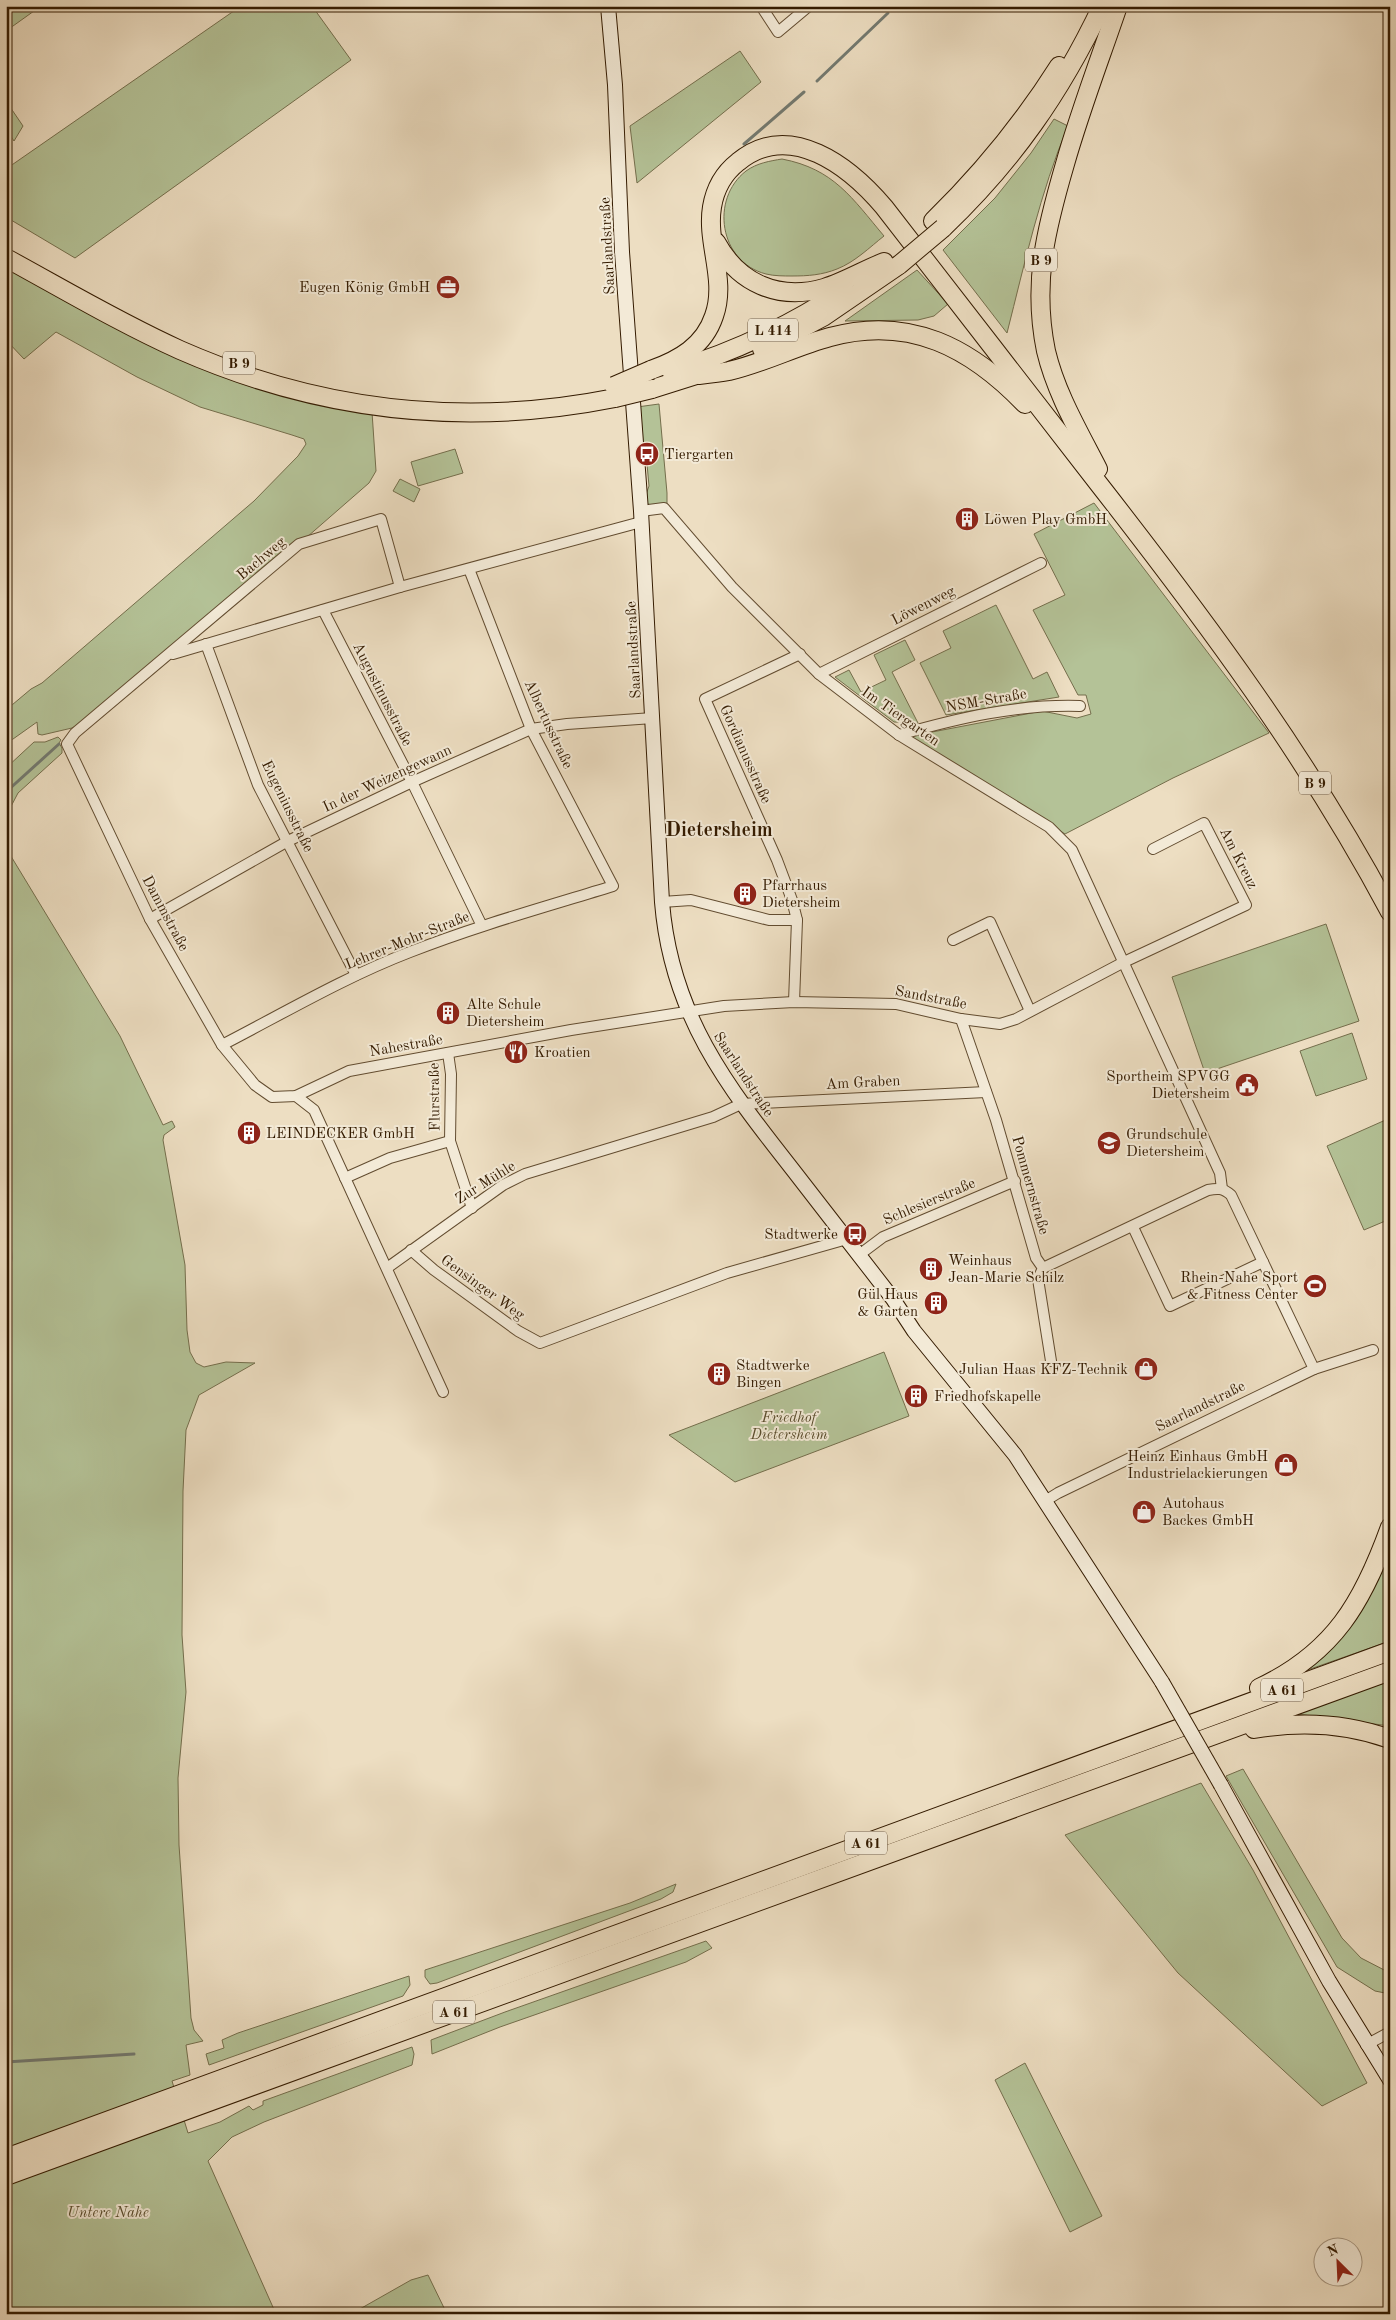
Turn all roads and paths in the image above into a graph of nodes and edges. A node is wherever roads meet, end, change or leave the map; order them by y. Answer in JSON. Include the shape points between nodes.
{"nodes":[{"id":1,"x":608,"y":6,"type":"edge"},
{"id":2,"x":761,"y":6,"type":"edge"},
{"id":3,"x":809,"y":6,"type":"edge"},
{"id":4,"x":1091,"y":6,"type":"edge"},
{"id":5,"x":1102,"y":6,"type":"edge"},
{"id":6,"x":1118,"y":6,"type":"edge"},
{"id":7,"x":711,"y":224,"type":"junction"},
{"id":8,"x":938,"y":225,"type":"junction"},
{"id":9,"x":6,"y":246,"type":"edge"},
{"id":10,"x":6,"y":258,"type":"edge"},
{"id":11,"x":892,"y":260,"type":"junction"},
{"id":12,"x":699,"y":375,"type":"junction"},
{"id":13,"x":651,"y":379,"type":"junction"},
{"id":14,"x":614,"y":392,"type":"junction"},
{"id":15,"x":1087,"y":468,"type":"junction"},
{"id":16,"x":1119,"y":509,"type":"junction"},
{"id":17,"x":641,"y":516,"type":"junction"},
{"id":18,"x":1041,"y":562,"type":"dead end"},
{"id":19,"x":469,"y":569,"type":"junction"},
{"id":20,"x":400,"y":587,"type":"junction"},
{"id":21,"x":323,"y":610,"type":"junction"},
{"id":22,"x":206,"y":644,"type":"junction"},
{"id":23,"x":800,"y":654,"type":"junction"},
{"id":24,"x":168,"y":656,"type":"junction"},
{"id":25,"x":819,"y":674,"type":"junction"},
{"id":26,"x":1080,"y":706,"type":"dead end"},
{"id":27,"x":653,"y":718,"type":"junction"},
{"id":28,"x":531,"y":729,"type":"junction"},
{"id":29,"x":898,"y":735,"type":"junction"},
{"id":30,"x":67,"y":744,"type":"joint"},
{"id":31,"x":412,"y":782,"type":"junction"},
{"id":32,"x":288,"y":841,"type":"junction"},
{"id":33,"x":1153,"y":849,"type":"dead end"},
{"id":34,"x":613,"y":886,"type":"joint"},
{"id":35,"x":662,"y":902,"type":"junction"},
{"id":36,"x":1246,"y":905,"type":"joint"},
{"id":37,"x":1390,"y":912,"type":"edge"},
{"id":38,"x":150,"y":919,"type":"junction"},
{"id":39,"x":797,"y":920,"type":"junction"},
{"id":40,"x":482,"y":926,"type":"junction"},
{"id":41,"x":953,"y":940,"type":"dead end"},
{"id":42,"x":1124,"y":962,"type":"junction"},
{"id":43,"x":356,"y":975,"type":"junction"},
{"id":44,"x":794,"y":1002,"type":"junction"},
{"id":45,"x":688,"y":1011,"type":"junction"},
{"id":46,"x":1030,"y":1012,"type":"junction"},
{"id":47,"x":961,"y":1019,"type":"junction"},
{"id":48,"x":222,"y":1045,"type":"junction"},
{"id":49,"x":448,"y":1053,"type":"junction"},
{"id":50,"x":255,"y":1085,"type":"joint"},
{"id":51,"x":986,"y":1092,"type":"junction"},
{"id":52,"x":296,"y":1096,"type":"junction"},
{"id":53,"x":741,"y":1104,"type":"junction"},
{"id":54,"x":450,"y":1141,"type":"junction"},
{"id":55,"x":345,"y":1178,"type":"junction"},
{"id":56,"x":1015,"y":1181,"type":"junction"},
{"id":57,"x":1222,"y":1189,"type":"junction"},
{"id":58,"x":472,"y":1208,"type":"junction"},
{"id":59,"x":1133,"y":1227,"type":"junction"},
{"id":60,"x":846,"y":1239,"type":"junction"},
{"id":61,"x":411,"y":1250,"type":"junction"},
{"id":62,"x":859,"y":1255,"type":"junction"},
{"id":63,"x":1263,"y":1262,"type":"junction"},
{"id":64,"x":387,"y":1268,"type":"junction"},
{"id":65,"x":1043,"y":1268,"type":"junction"},
{"id":66,"x":1373,"y":1350,"type":"dead end"},
{"id":67,"x":1051,"y":1361,"type":"dead end"},
{"id":68,"x":1314,"y":1369,"type":"junction"},
{"id":69,"x":443,"y":1392,"type":"dead end"},
{"id":70,"x":1045,"y":1501,"type":"junction"},
{"id":71,"x":1390,"y":1527,"type":"edge"},
{"id":72,"x":1390,"y":1651,"type":"edge"},
{"id":73,"x":1390,"y":1671,"type":"edge"},
{"id":74,"x":1174,"y":1730,"type":"junction"},
{"id":75,"x":1205,"y":1739,"type":"junction"},
{"id":76,"x":1390,"y":1739,"type":"edge"},
{"id":77,"x":695,"y":1915,"type":"junction"},
{"id":78,"x":1390,"y":2032,"type":"edge"},
{"id":79,"x":1366,"y":2045,"type":"junction"},
{"id":80,"x":1390,"y":2080,"type":"edge"},
{"id":81,"x":208,"y":2094,"type":"junction"},
{"id":82,"x":6,"y":2158,"type":"edge"},
{"id":83,"x":6,"y":2176,"type":"edge"}],
"edges":[{"from":1,"to":17,"type":"main road","name":"Saarlandstraße"},
{"from":2,"to":3,"type":"street","via":[[778,32]]},
{"from":4,"to":8,"type":"highway","number":"L 414","via":[[1070,48],[1018,126]]},
{"from":5,"to":8,"type":"highway","number":"L 414","via":[[1069,71],[1038,120],[990,180]]},
{"from":6,"to":16,"type":"highway","number":"B 9","via":[[1072,138],[1050,215],[1041,260],[1040,297],[1047,352],[1058,390]]},
{"from":7,"to":11,"type":"highway","number":"B 9","via":[[720,250],[737,272],[756,284],[778,291],[825,288]]},
{"from":7,"to":13,"type":"highway","number":"B 9","via":[[719,292],[711,324],[702,339],[688,352]]},
{"from":7,"to":15,"type":"highway","number":"B 9","via":[[717,188],[727,173],[748,156],[782,146],[813,151],[833,160],[851,173],[884,207]]},
{"from":8,"to":11,"type":"highway","number":"L 414"},
{"from":9,"to":14,"type":"highway","number":"B 9","via":[[184,341],[239,363],[323,387],[380,396],[467,402]]},
{"from":10,"to":14,"type":"highway","number":"B 9","via":[[180,350],[238,373],[329,400],[388,409],[473,414],[547,409]]},
{"from":11,"to":12,"type":"highway","number":"L 414","via":[[854,298],[799,331]]},
{"from":11,"to":13,"type":"highway","number":"L 414","via":[[769,332]]},
{"from":12,"to":13,"type":"highway"},
{"from":12,"to":15,"type":"highway","number":"B 9","via":[[730,371],[848,333],[882,331],[932,339],[964,353],[994,373]]},
{"from":13,"to":14,"type":"highway","number":"L 414","bridge":true},
{"from":15,"to":16,"type":"highway","number":"B 9"},
{"from":16,"to":37,"type":"highway","number":"B 9","via":[[1269,712],[1328,804]]},
{"from":17,"to":19,"type":"street","name":"Bachweg"},
{"from":17,"to":23,"type":"street","name":"Im Tiergarten","via":[[664,508],[732,586]]},
{"from":17,"to":27,"type":"main road","name":"Saarlandstraße"},
{"from":18,"to":25,"type":"street","name":"Löwenweg"},
{"from":19,"to":20,"type":"street","name":"Bachweg"},
{"from":19,"to":28,"type":"street","name":"Albertusstraße"},
{"from":20,"to":21,"type":"street","name":"Bachweg"},
{"from":20,"to":24,"type":"street","name":"Bachweg","via":[[381,519],[299,544]]},
{"from":21,"to":22,"type":"street","name":"Bachweg"},
{"from":21,"to":31,"type":"street","name":"Augustinusstraße"},
{"from":22,"to":24,"type":"street","name":"Bachweg"},
{"from":22,"to":32,"type":"street","name":"Eugeniusstraße","via":[[258,785]]},
{"from":23,"to":25,"type":"street","name":"Im Tiergarten"},
{"from":23,"to":39,"type":"street","name":"Gordianusstraße","via":[[705,699],[777,860]]},
{"from":24,"to":30,"type":"street","name":"Bachweg","via":[[75,733]]},
{"from":25,"to":29,"type":"street","name":"Im Tiergarten"},
{"from":26,"to":29,"type":"street","name":"NSM-Straße","via":[[1047,705],[1011,710],[947,721]]},
{"from":27,"to":28,"type":"street","name":"In der Weizengewann"},
{"from":27,"to":35,"type":"main road","name":"Saarlandstraße"},
{"from":28,"to":31,"type":"street","name":"In der Weizengewann"},
{"from":28,"to":34,"type":"street","name":"Albertusstraße"},
{"from":29,"to":42,"type":"street","name":"Im Tiergarten","via":[[1049,827],[1072,850]]},
{"from":30,"to":38,"type":"street","name":"Dammstraße"},
{"from":31,"to":32,"type":"street","name":"In der Weizengewann"},
{"from":31,"to":40,"type":"street","name":"Augustinusstraße"},
{"from":32,"to":38,"type":"street","name":"In der Weizengewann"},
{"from":32,"to":43,"type":"street","name":"Eugeniusstraße"},
{"from":33,"to":36,"type":"street","name":"Am Kreuz","via":[[1204,823]]},
{"from":34,"to":40,"type":"street","name":"Lehrer-Mohr-Straße"},
{"from":35,"to":39,"type":"street","via":[[690,900],[769,920]]},
{"from":35,"to":45,"type":"main road","name":"Saarlandstraße","via":[[667,946]]},
{"from":36,"to":42,"type":"street","name":"Sandstraße"},
{"from":38,"to":48,"type":"street","name":"Dammstraße"},
{"from":39,"to":44,"type":"street","name":"Gordianusstraße"},
{"from":40,"to":43,"type":"street","name":"Lehrer-Mohr-Straße"},
{"from":41,"to":46,"type":"street","via":[[990,922]]},
{"from":42,"to":46,"type":"street","name":"Sandstraße"},
{"from":42,"to":57,"type":"street","via":[[1220,1173]]},
{"from":43,"to":48,"type":"street","name":"Lehrer-Mohr-Straße"},
{"from":44,"to":45,"type":"street","name":"Sandstraße"},
{"from":44,"to":47,"type":"street","name":"Sandstraße","via":[[896,1004]]},
{"from":45,"to":49,"type":"street","name":"Nahestraße"},
{"from":45,"to":53,"type":"main road","name":"Saarlandstraße","via":[[712,1059]]},
{"from":46,"to":47,"type":"street","name":"Sandstraße","via":[[1000,1024]]},
{"from":47,"to":51,"type":"street","name":"Pommernstraße"},
{"from":48,"to":50,"type":"street","name":"Dammstraße"},
{"from":49,"to":52,"type":"street","name":"Nahestraße","via":[[349,1071]]},
{"from":49,"to":54,"type":"street","name":"Flurstraße","via":[[452,1074]]},
{"from":50,"to":52,"type":"street","name":"Nahestraße","via":[[272,1097]]},
{"from":51,"to":53,"type":"street","name":"Am Graben"},
{"from":51,"to":56,"type":"street","name":"Pommernstraße"},
{"from":52,"to":55,"type":"street","via":[[314,1110]]},
{"from":53,"to":58,"type":"street","name":"Zur Mühle","via":[[713,1117],[525,1174],[503,1185]]},
{"from":53,"to":60,"type":"main road","name":"Saarlandstraße"},
{"from":54,"to":55,"type":"street","name":"Flurstraße","via":[[390,1158]]},
{"from":54,"to":58,"type":"street","name":"Flurstraße"},
{"from":55,"to":64,"type":"street"},
{"from":56,"to":62,"type":"street","name":"Schlesierstraße","via":[[882,1237]]},
{"from":56,"to":65,"type":"street","name":"Pommernstraße","via":[[1036,1258]]},
{"from":57,"to":59,"type":"street","via":[[1208,1190]]},
{"from":57,"to":63,"type":"street","via":[[1231,1195]]},
{"from":58,"to":61,"type":"street","name":"Zur Mühle"},
{"from":59,"to":63,"type":"street","via":[[1170,1306]]},
{"from":59,"to":65,"type":"street"},
{"from":60,"to":61,"type":"street","name":"Gensinger Weg","via":[[727,1273],[540,1343],[510,1326]]},
{"from":60,"to":62,"type":"main road","name":"Saarlandstraße"},
{"from":61,"to":64,"type":"street","name":"Zur Mühle"},
{"from":62,"to":70,"type":"main road","name":"Saarlandstraße","via":[[914,1331],[1015,1455]]},
{"from":63,"to":68,"type":"street"},
{"from":64,"to":69,"type":"street"},
{"from":65,"to":67,"type":"street","via":[[1038,1279]]},
{"from":66,"to":68,"type":"street","name":"Saarlandstraße"},
{"from":68,"to":70,"type":"street","name":"Saarlandstraße"},
{"from":70,"to":79,"type":"main road","name":"Saarlandstraße","bridge":true,"via":[[1162,1682]]},
{"from":71,"to":74,"type":"highway","via":[[1356,1604],[1344,1623],[1315,1654],[1275,1681]]},
{"from":72,"to":74,"type":"highway","number":"A 61"},
{"from":73,"to":75,"type":"highway","number":"A 61"},
{"from":74,"to":77,"type":"highway","number":"A 61","via":[[710,1900]]},
{"from":75,"to":76,"type":"highway","via":[[1280,1725],[1322,1724],[1344,1726]]},
{"from":75,"to":77,"type":"highway","number":"A 61","via":[[718,1916]]},
{"from":77,"to":81,"type":"highway","number":"A 61"},
{"from":78,"to":79,"type":"street"},
{"from":79,"to":80,"type":"main road","name":"Saarlandstraße"},
{"from":81,"to":82,"type":"highway","number":"A 61"},
{"from":81,"to":83,"type":"highway","number":"A 61"}]}
